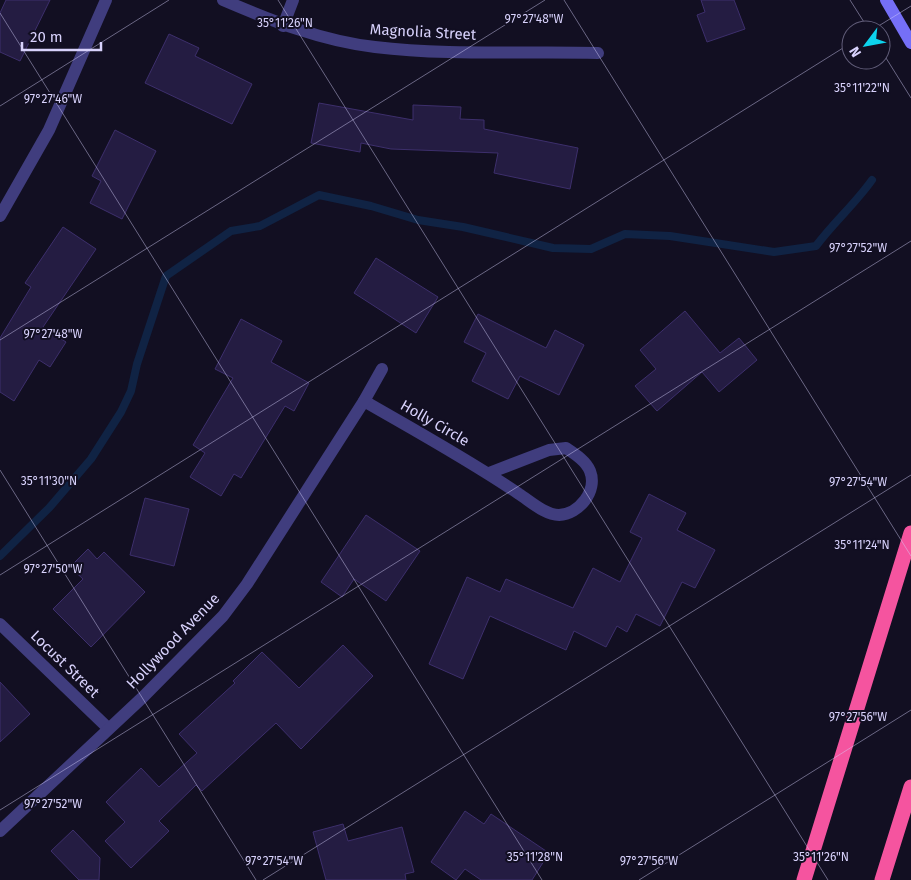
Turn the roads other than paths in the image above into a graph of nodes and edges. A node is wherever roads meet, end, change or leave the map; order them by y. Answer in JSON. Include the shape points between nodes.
{"nodes":[{"id":1,"x":106,"y":0,"type":"edge"},
{"id":2,"x":224,"y":0,"type":"edge"},
{"id":3,"x":293,"y":0,"type":"edge"},
{"id":4,"x":886,"y":0,"type":"edge"},
{"id":5,"x":283,"y":26,"type":"junction"},
{"id":6,"x":911,"y":43,"type":"edge"},
{"id":7,"x":598,"y":53,"type":"dead end"},
{"id":8,"x":0,"y":216,"type":"edge"},
{"id":9,"x":382,"y":369,"type":"dead end"},
{"id":10,"x":364,"y":401,"type":"junction"},
{"id":11,"x":489,"y":473,"type":"junction"},
{"id":12,"x":911,"y":533,"type":"edge"},
{"id":13,"x":0,"y":624,"type":"edge"},
{"id":14,"x":108,"y":728,"type":"junction"},
{"id":15,"x":911,"y":787,"type":"edge"},
{"id":16,"x":0,"y":832,"type":"edge"},
{"id":17,"x":804,"y":880,"type":"edge"},
{"id":18,"x":882,"y":880,"type":"edge"}],
"edges":[{"from":1,"to":8,"type":"street","via":[[50,130]]},
{"from":2,"to":5,"type":"street","name":"Magnolia Street"},
{"from":3,"to":5,"type":"street"},
{"from":4,"to":6,"type":"street"},
{"from":5,"to":7,"type":"street","name":"Magnolia Street","via":[[382,48]]},
{"from":9,"to":10,"type":"street","name":"Hollywood Avenue"},
{"from":10,"to":11,"type":"street","name":"Holly Circle"},
{"from":10,"to":14,"type":"street","name":"Hollywood Avenue","via":[[247,584],[223,616]]},
{"from":11,"to":11,"type":"street","name":"Holly Circle","via":[[544,510],[557,515],[569,514],[578,508],[589,494],[592,482],[590,471],[566,448],[549,450]]},
{"from":12,"to":17,"type":"highway"},
{"from":13,"to":14,"type":"street","name":"Locust Street"},
{"from":14,"to":16,"type":"street","name":"Hollywood Avenue"},
{"from":15,"to":18,"type":"highway"}]}
